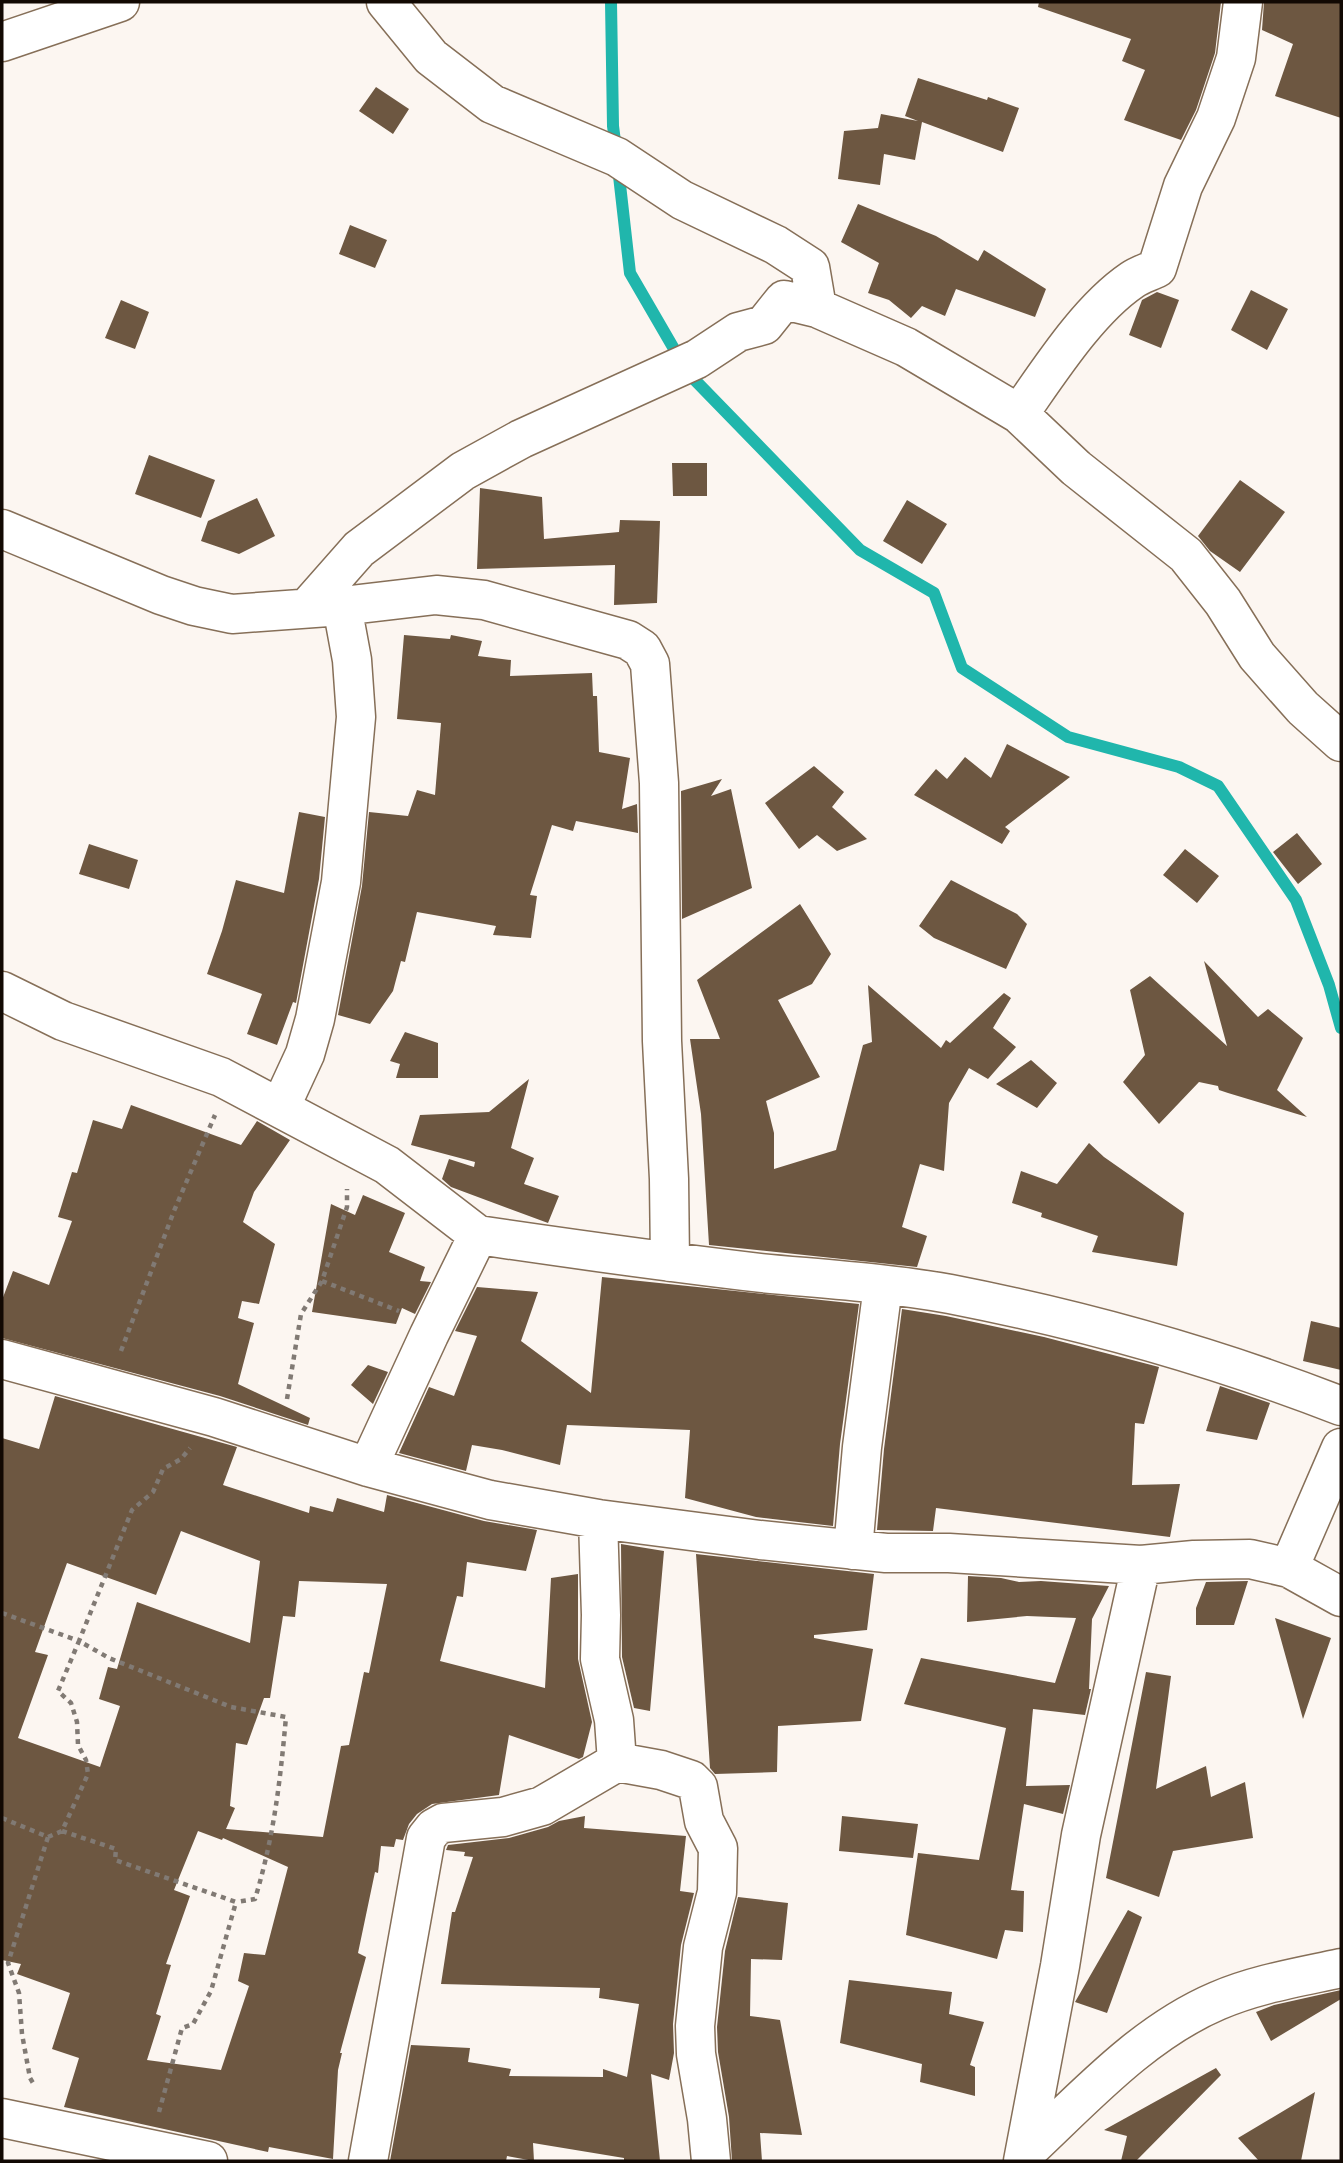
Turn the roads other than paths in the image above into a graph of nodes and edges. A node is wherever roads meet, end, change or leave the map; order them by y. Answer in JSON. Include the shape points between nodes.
{"nodes":[{"id":1,"x":120,"y":2,"type":"edge"},
{"id":2,"x":386,"y":2,"type":"edge"},
{"id":3,"x":1242,"y":2,"type":"edge"},
{"id":4,"x":2,"y":42,"type":"edge"},
{"id":5,"x":817,"y":308,"type":"junction"},
{"id":6,"x":1019,"y":414,"type":"junction"},
{"id":7,"x":2,"y":529,"type":"edge"},
{"id":8,"x":324,"y":607,"type":"junction"},
{"id":9,"x":1341,"y":741,"type":"edge"},
{"id":10,"x":2,"y":991,"type":"edge"},
{"id":11,"x":280,"y":1108,"type":"junction"},
{"id":12,"x":478,"y":1235,"type":"junction"},
{"id":13,"x":670,"y":1262,"type":"junction"},
{"id":14,"x":883,"y":1286,"type":"junction"},
{"id":15,"x":2,"y":1359,"type":"edge"},
{"id":16,"x":1341,"y":1406,"type":"edge"},
{"id":17,"x":1341,"y":1448,"type":"edge"},
{"id":18,"x":368,"y":1467,"type":"junction"},
{"id":19,"x":598,"y":1519,"type":"junction"},
{"id":20,"x":853,"y":1550,"type":"junction"},
{"id":21,"x":1141,"y":1565,"type":"junction"},
{"id":22,"x":1289,"y":1568,"type":"junction"},
{"id":23,"x":1341,"y":1597,"type":"edge"},
{"id":24,"x":617,"y":1762,"type":"junction"},
{"id":25,"x":1341,"y":1968,"type":"edge"},
{"id":26,"x":2,"y":2118,"type":"edge"},
{"id":27,"x":1024,"y":2157,"type":"edge"},
{"id":28,"x":208,"y":2161,"type":"edge"},
{"id":29,"x":368,"y":2161,"type":"edge"},
{"id":30,"x":711,"y":2161,"type":"edge"}],
"edges":[{"from":1,"to":4,"type":"street"},
{"from":2,"to":5,"type":"street","via":[[431,57],[492,104],[617,157],[682,200],[776,245],[810,267]]},
{"from":3,"to":6,"type":"street","via":[[1236,58],[1216,118],[1183,186],[1157,268],[1132,279],[1090,318]]},
{"from":5,"to":6,"type":"street","via":[[906,347]]},
{"from":5,"to":8,"type":"street","via":[[784,300],[764,325],[738,332],[697,359],[521,439],[463,471],[359,549]]},
{"from":6,"to":9,"type":"street","via":[[1076,468],[1186,555],[1257,656],[1303,708]]},
{"from":7,"to":8,"type":"street","via":[[194,606],[232,614]]},
{"from":8,"to":11,"type":"street","via":[[352,660],[356,717],[341,882],[315,1019],[305,1054]]},
{"from":8,"to":13,"type":"street","via":[[436,595],[485,600],[628,640],[642,649],[650,664],[659,783]]},
{"from":10,"to":11,"type":"street","via":[[63,1021],[229,1081]]},
{"from":11,"to":12,"type":"street","via":[[387,1165]]},
{"from":12,"to":13,"type":"street"},
{"from":12,"to":18,"type":"street"},
{"from":13,"to":14,"type":"street"},
{"from":14,"to":16,"type":"street","via":[[948,1294],[1121,1334]]},
{"from":14,"to":20,"type":"street"},
{"from":15,"to":18,"type":"street","via":[[214,1417]]},
{"from":17,"to":22,"type":"street"},
{"from":18,"to":19,"type":"street","via":[[490,1500]]},
{"from":19,"to":20,"type":"street"},
{"from":19,"to":24,"type":"street","via":[[600,1659],[614,1720]]},
{"from":20,"to":21,"type":"street"},
{"from":21,"to":22,"type":"street","via":[[1250,1559]]},
{"from":21,"to":27,"type":"street","via":[[1081,1835]]},
{"from":22,"to":23,"type":"street"},
{"from":24,"to":29,"type":"street","via":[[542,1806],[503,1817],[443,1823],[426,1838]]},
{"from":24,"to":30,"type":"street","via":[[691,1780],[698,1787],[704,1821],[718,1848],[717,1892],[704,1947],[695,2026]]},
{"from":25,"to":27,"type":"street","via":[[1218,2000],[1162,2030],[1100,2082]]},
{"from":26,"to":28,"type":"street"}]}
